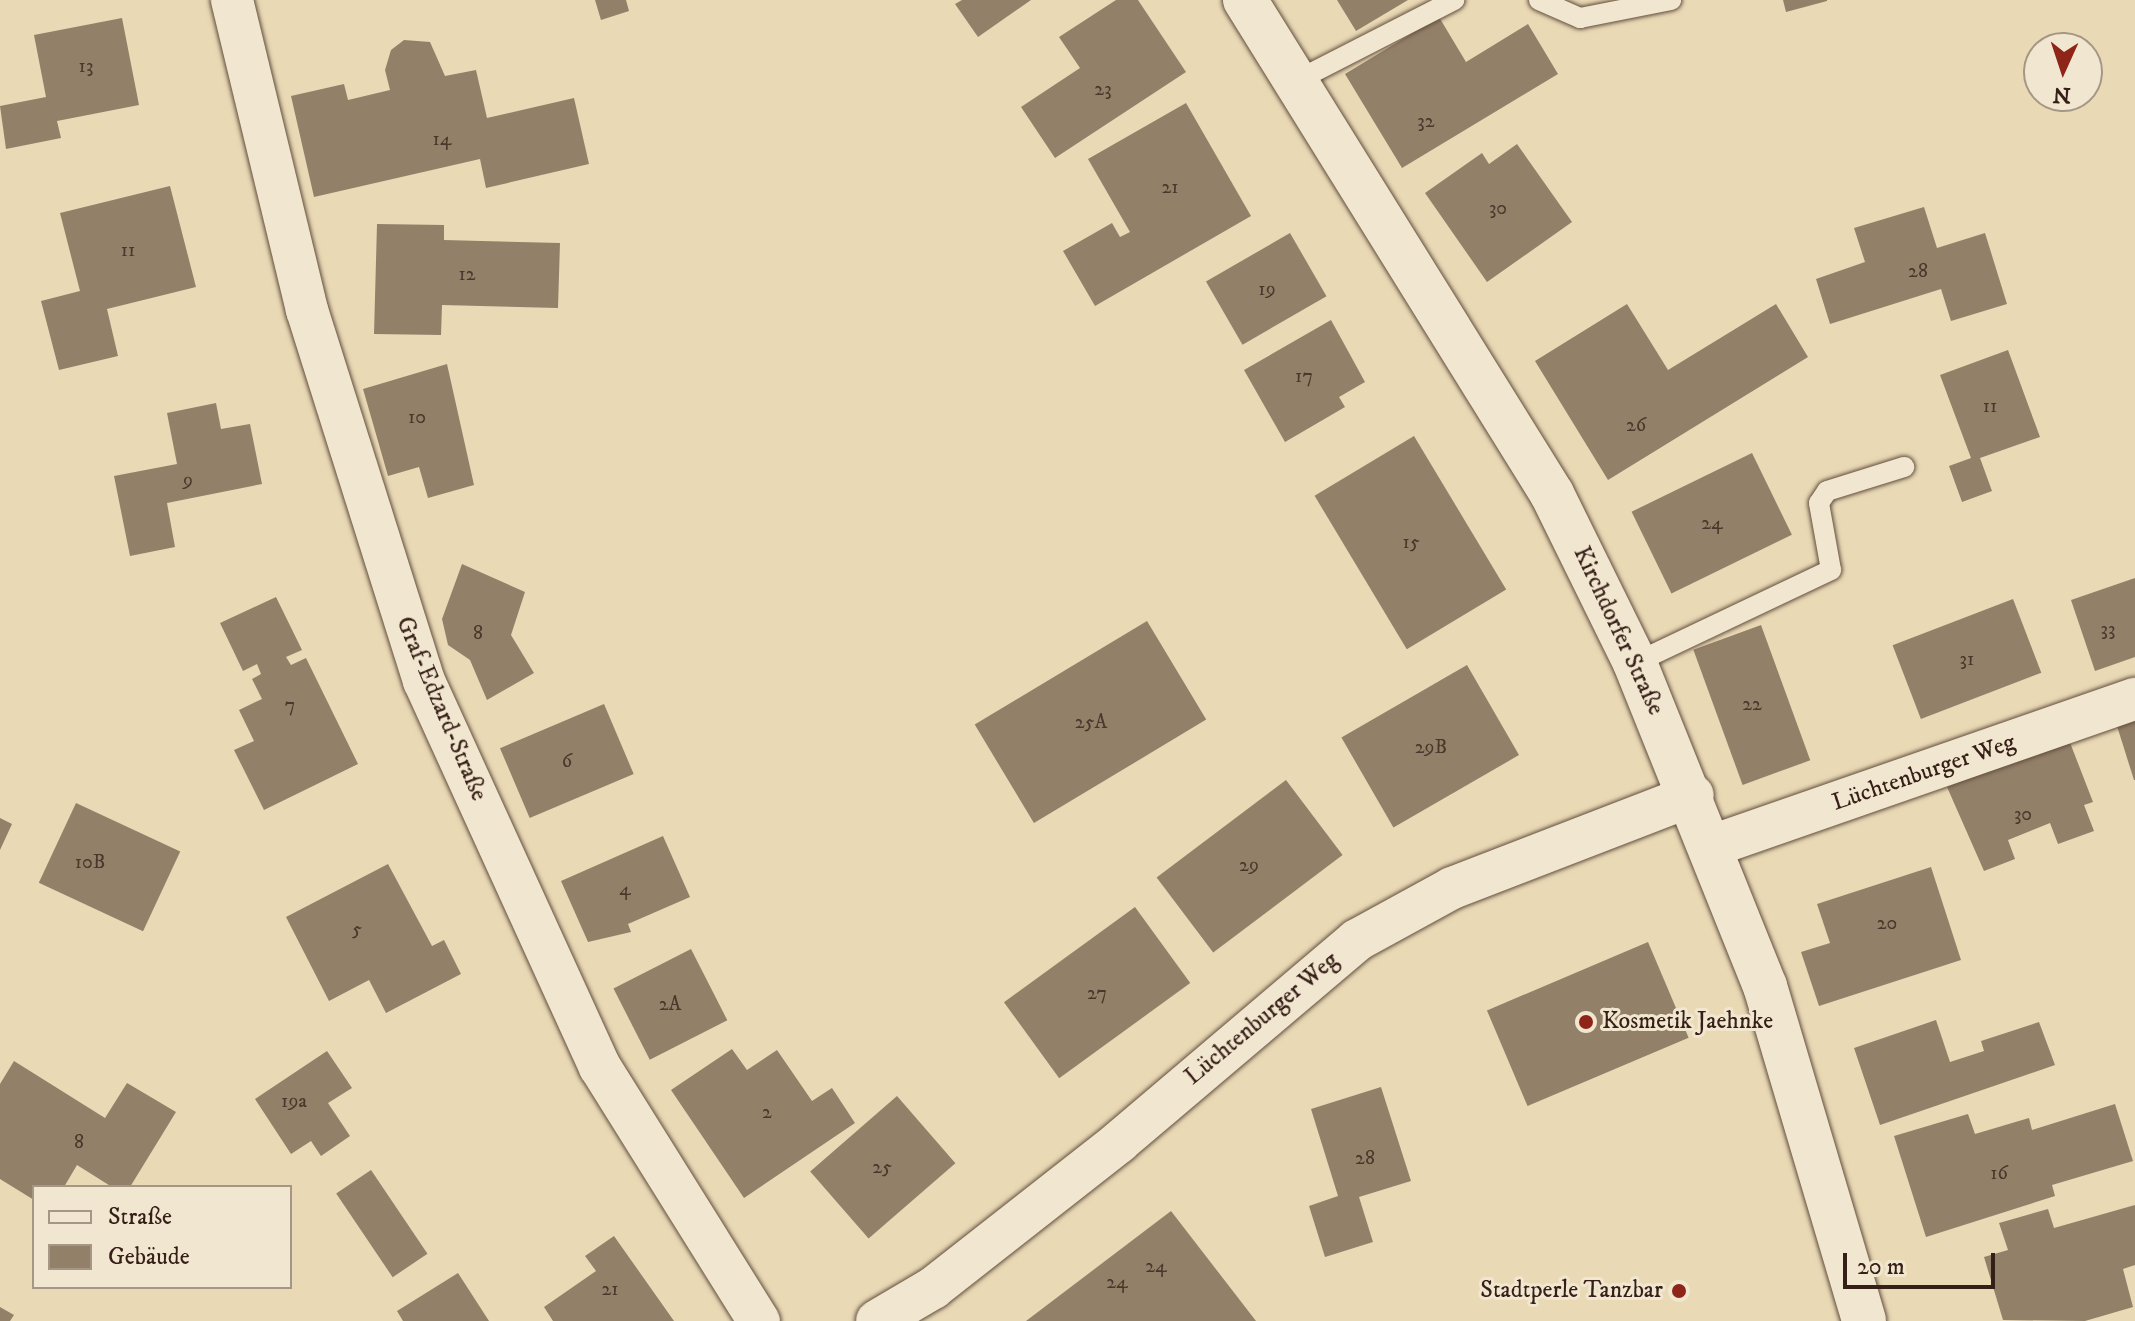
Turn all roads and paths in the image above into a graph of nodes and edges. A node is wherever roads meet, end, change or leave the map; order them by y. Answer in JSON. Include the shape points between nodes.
{"nodes":[{"id":1,"x":232,"y":0,"type":"edge"},
{"id":2,"x":1245,"y":0,"type":"edge"},
{"id":3,"x":1454,"y":0,"type":"edge"},
{"id":4,"x":1539,"y":0,"type":"edge"},
{"id":5,"x":1671,"y":0,"type":"edge"},
{"id":6,"x":1296,"y":81,"type":"junction"},
{"id":7,"x":1904,"y":467,"type":"dead end"},
{"id":8,"x":1635,"y":663,"type":"junction"},
{"id":9,"x":2135,"y":699,"type":"edge"},
{"id":10,"x":1693,"y":795,"type":"junction"},
{"id":11,"x":1712,"y":846,"type":"junction"},
{"id":12,"x":759,"y":1321,"type":"edge"},
{"id":13,"x":877,"y":1321,"type":"edge"},
{"id":14,"x":1864,"y":1321,"type":"edge"}],
"edges":[{"from":1,"to":12,"type":"street","name":"Graf-Edzard-Straße","via":[[307,310],[424,681],[600,1067]]},
{"from":2,"to":6,"type":"street","name":"Kirchdorfer Straße"},
{"from":3,"to":6,"type":"lane"},
{"from":4,"to":5,"type":"lane","via":[[1580,18]]},
{"from":6,"to":8,"type":"street","name":"Kirchdorfer Straße","via":[[1552,494]]},
{"from":7,"to":8,"type":"lane","via":[[1827,491],[1819,503],[1831,570]]},
{"from":8,"to":10,"type":"street","name":"Kirchdorfer Straße"},
{"from":9,"to":11,"type":"street","name":"Lüchtenburger Weg"},
{"from":10,"to":11,"type":"street","name":"Kirchdorfer Straße"},
{"from":10,"to":13,"type":"street","name":"Lüchtenburger Weg","via":[[1452,888],[1357,940],[1107,1152],[933,1288]]},
{"from":11,"to":14,"type":"street","name":"Kirchdorfer Straße","via":[[1774,1015]]}]}
